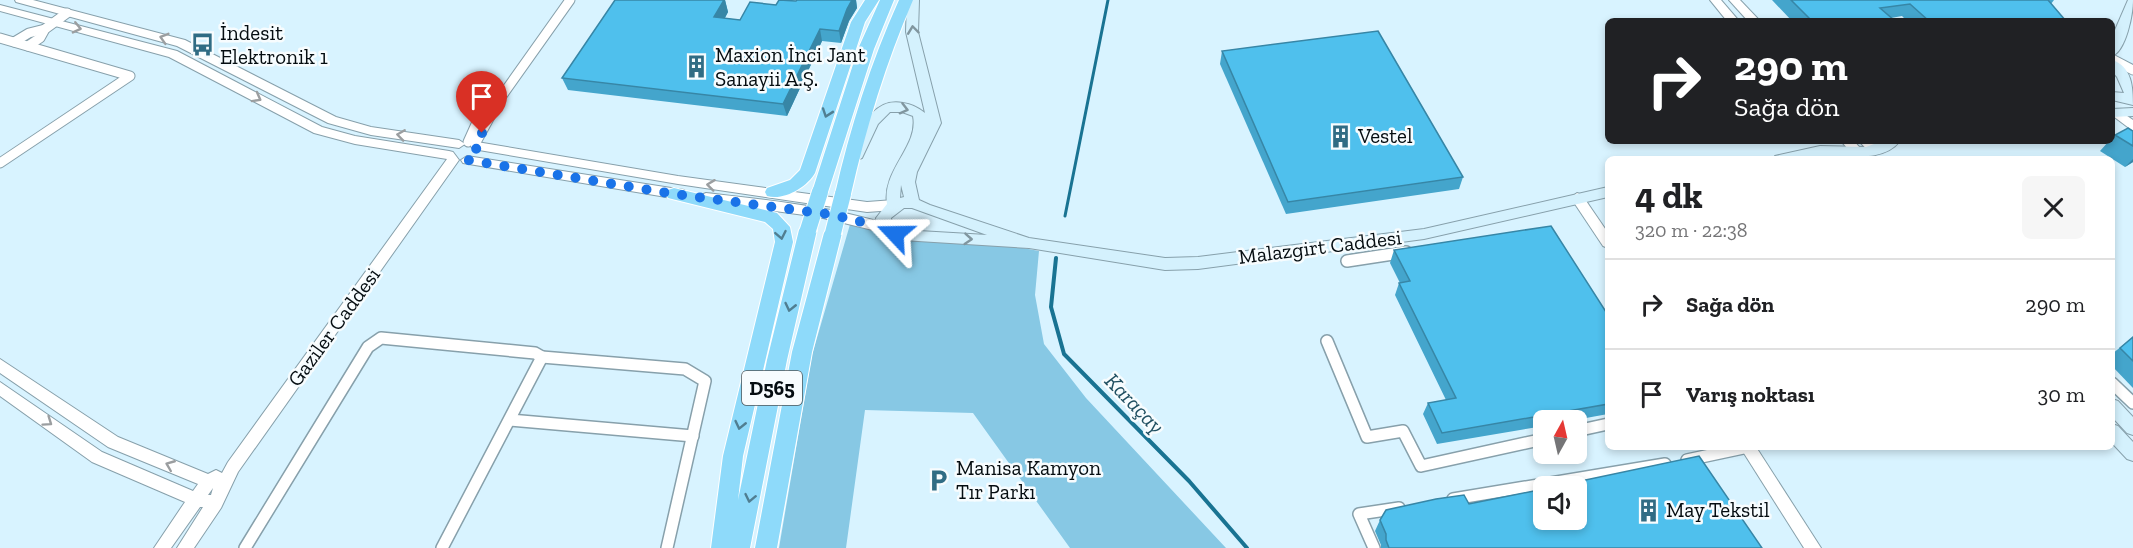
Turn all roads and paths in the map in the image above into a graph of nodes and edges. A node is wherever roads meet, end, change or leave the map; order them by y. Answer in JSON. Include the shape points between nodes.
{"nodes":[{"id":1,"x":20,"y":0,"type":"edge"},
{"id":2,"x":570,"y":0,"type":"edge"},
{"id":3,"x":872,"y":0,"type":"edge"},
{"id":4,"x":887,"y":0,"type":"edge"},
{"id":5,"x":906,"y":0,"type":"edge"},
{"id":6,"x":913,"y":0,"type":"edge"},
{"id":7,"x":1715,"y":0,"type":"edge"},
{"id":8,"x":1734,"y":0,"type":"edge"},
{"id":9,"x":2133,"y":2,"type":"edge"},
{"id":10,"x":0,"y":8,"type":"edge"},
{"id":11,"x":66,"y":13,"type":"junction"},
{"id":12,"x":1730,"y":18,"type":"edge"},
{"id":13,"x":1751,"y":18,"type":"edge"},
{"id":14,"x":49,"y":25,"type":"junction"},
{"id":15,"x":0,"y":38,"type":"edge"},
{"id":16,"x":14,"y":42,"type":"junction"},
{"id":17,"x":2115,"y":45,"type":"edge"},
{"id":18,"x":28,"y":46,"type":"junction"},
{"id":19,"x":2115,"y":62,"type":"edge"},
{"id":20,"x":2130,"y":74,"type":"edge"},
{"id":21,"x":2115,"y":97,"type":"edge"},
{"id":22,"x":2133,"y":104,"type":"edge"},
{"id":23,"x":2115,"y":111,"type":"edge"},
{"id":24,"x":2115,"y":112,"type":"edge"},
{"id":25,"x":2133,"y":127,"type":"edge"},
{"id":26,"x":470,"y":144,"type":"junction"},
{"id":27,"x":1839,"y":144,"type":"edge"},
{"id":28,"x":1851,"y":144,"type":"edge"},
{"id":29,"x":1887,"y":144,"type":"edge"},
{"id":30,"x":1826,"y":151,"type":"junction"},
{"id":31,"x":1869,"y":153,"type":"edge"},
{"id":32,"x":1797,"y":156,"type":"edge"},
{"id":33,"x":458,"y":159,"type":"junction"},
{"id":34,"x":0,"y":163,"type":"edge"},
{"id":35,"x":845,"y":186,"type":"junction"},
{"id":36,"x":773,"y":192,"type":"junction"},
{"id":37,"x":1605,"y":193,"type":"edge"},
{"id":38,"x":674,"y":194,"type":"junction"},
{"id":39,"x":1577,"y":198,"type":"junction"},
{"id":40,"x":894,"y":205,"type":"junction"},
{"id":41,"x":920,"y":206,"type":"junction"},
{"id":42,"x":885,"y":228,"type":"junction"},
{"id":43,"x":909,"y":235,"type":"junction"},
{"id":44,"x":1605,"y":239,"type":"edge"},
{"id":45,"x":1029,"y":243,"type":"junction"},
{"id":46,"x":1418,"y":250,"type":"edge"},
{"id":47,"x":1347,"y":261,"type":"dead end"},
{"id":48,"x":1326,"y":341,"type":"dead end"},
{"id":49,"x":542,"y":357,"type":"junction"},
{"id":50,"x":0,"y":365,"type":"edge"},
{"id":51,"x":2115,"y":386,"type":"edge"},
{"id":52,"x":0,"y":388,"type":"edge"},
{"id":53,"x":2133,"y":403,"type":"edge"},
{"id":54,"x":2115,"y":409,"type":"edge"},
{"id":55,"x":510,"y":420,"type":"junction"},
{"id":56,"x":1605,"y":425,"type":"edge"},
{"id":57,"x":2133,"y":428,"type":"edge"},
{"id":58,"x":1587,"y":429,"type":"edge"},
{"id":59,"x":2115,"y":433,"type":"edge"},
{"id":60,"x":693,"y":436,"type":"junction"},
{"id":61,"x":1533,"y":441,"type":"edge"},
{"id":62,"x":1739,"y":450,"type":"edge"},
{"id":63,"x":1750,"y":450,"type":"edge"},
{"id":64,"x":2133,"y":454,"type":"edge"},
{"id":65,"x":233,"y":467,"type":"junction"},
{"id":66,"x":209,"y":481,"type":"junction"},
{"id":67,"x":226,"y":483,"type":"junction"},
{"id":68,"x":196,"y":500,"type":"junction"},
{"id":69,"x":1440,"y":501,"type":"edge"},
{"id":70,"x":215,"y":503,"type":"junction"},
{"id":71,"x":1417,"y":505,"type":"edge"},
{"id":72,"x":162,"y":548,"type":"edge"},
{"id":73,"x":185,"y":548,"type":"edge"},
{"id":74,"x":245,"y":548,"type":"edge"},
{"id":75,"x":442,"y":548,"type":"edge"},
{"id":76,"x":667,"y":548,"type":"edge"},
{"id":77,"x":722,"y":548,"type":"edge"},
{"id":78,"x":739,"y":548,"type":"edge"},
{"id":79,"x":766,"y":548,"type":"edge"},
{"id":80,"x":1374,"y":548,"type":"edge"},
{"id":81,"x":1813,"y":548,"type":"edge"}],
"edges":[{"from":1,"to":11,"type":"street"},
{"from":2,"to":26,"type":"street"},
{"from":3,"to":36,"type":"highway","one_way":true,"via":[[858,22],[807,173],[796,184]]},
{"from":4,"to":78,"type":"highway","number":"D565","one_way":true,"bridge":true,"via":[[866,49],[808,230]]},
{"from":5,"to":35,"type":"highway","number":"D565","via":[[857,135]]},
{"from":41,"to":6,"type":"main road","one_way":true,"via":[[909,195],[906,183],[934,123],[912,32]]},
{"from":7,"to":12,"type":"street"},
{"from":8,"to":13,"type":"street"},
{"from":9,"to":17,"type":"main road"},
{"from":10,"to":14,"type":"street"},
{"from":11,"to":14,"type":"street"},
{"from":26,"to":11,"type":"street","one_way":true,"via":[[371,131],[332,120],[181,43]]},
{"from":14,"to":16,"type":"street"},
{"from":14,"to":18,"type":"street"},
{"from":14,"to":33,"type":"street","one_way":true,"via":[[173,54],[318,130]]},
{"from":15,"to":16,"type":"street"},
{"from":16,"to":18,"type":"street"},
{"from":18,"to":34,"type":"street","via":[[130,76]]},
{"from":19,"to":20,"type":"main road"},
{"from":20,"to":22,"type":"main road"},
{"from":21,"to":22,"type":"main road"},
{"from":22,"to":23,"type":"main road"},
{"from":24,"to":25,"type":"street"},
{"from":26,"to":33,"type":"street","via":[[477,152]]},
{"from":26,"to":33,"type":"street","via":[[451,149]]},
{"from":36,"to":26,"type":"street","one_way":true,"via":[[678,180]]},
{"from":27,"to":30,"type":"main road"},
{"from":28,"to":31,"type":"street"},
{"from":29,"to":31,"type":"main road"},
{"from":30,"to":31,"type":"main road"},
{"from":30,"to":32,"type":"main road"},
{"from":33,"to":38,"type":"street"},
{"from":33,"to":65,"type":"street","name":"Gaziler Caddesi"},
{"from":35,"to":40,"type":"main road","one_way":true,"via":[[872,120],[879,111],[900,106],[919,114],[922,121],[897,172],[892,189]]},
{"from":35,"to":79,"type":"highway","number":"D565","bridge":true,"via":[[802,352]]},
{"from":36,"to":40,"type":"street","via":[[867,207]]},
{"from":37,"to":39,"type":"main road","name":"Malazgirt Caddesi"},
{"from":38,"to":42,"type":"street","via":[[793,208],[854,218]]},
{"from":38,"to":77,"type":"highway","one_way":true,"via":[[771,217],[781,227],[784,242],[733,456]]},
{"from":39,"to":44,"type":"street"},
{"from":39,"to":45,"type":"main road","name":"Malazgirt Caddesi","via":[[1424,234],[1198,263],[1165,264]]},
{"from":40,"to":41,"type":"main road"},
{"from":40,"to":42,"type":"main road","via":[[885,213]]},
{"from":41,"to":43,"type":"main road","via":[[928,219]]},
{"from":41,"to":45,"type":"main road"},
{"from":42,"to":43,"type":"main road"},
{"from":43,"to":45,"type":"main road","one_way":true},
{"from":46,"to":47,"type":"street"},
{"from":48,"to":61,"type":"street","via":[[1367,437],[1403,431],[1421,466]]},
{"from":49,"to":55,"type":"street"},
{"from":49,"to":60,"type":"street","via":[[685,369],[705,381]]},
{"from":49,"to":74,"type":"street","via":[[535,353],[381,338],[368,347]]},
{"from":66,"to":50,"type":"street","one_way":true,"via":[[113,442]]},
{"from":51,"to":53,"type":"street"},
{"from":52,"to":68,"type":"street","one_way":true,"via":[[97,457]]},
{"from":54,"to":57,"type":"main road"},
{"from":55,"to":60,"type":"street"},
{"from":55,"to":75,"type":"street"},
{"from":56,"to":58,"type":"street"},
{"from":59,"to":64,"type":"main road"},
{"from":60,"to":76,"type":"street"},
{"from":62,"to":69,"type":"street","via":[[1697,464]]},
{"from":63,"to":81,"type":"street"},
{"from":65,"to":66,"type":"street","name":"Gaziler Caddesi"},
{"from":65,"to":67,"type":"street","name":"Gaziler Caddesi"},
{"from":66,"to":67,"type":"street"},
{"from":66,"to":68,"type":"street","name":"Gaziler Caddesi"},
{"from":67,"to":70,"type":"street","name":"Gaziler Caddesi"},
{"from":68,"to":70,"type":"street"},
{"from":68,"to":72,"type":"street","name":"Gaziler Caddesi"},
{"from":70,"to":73,"type":"street","name":"Gaziler Caddesi"},
{"from":71,"to":80,"type":"street","via":[[1359,514]]}]}
